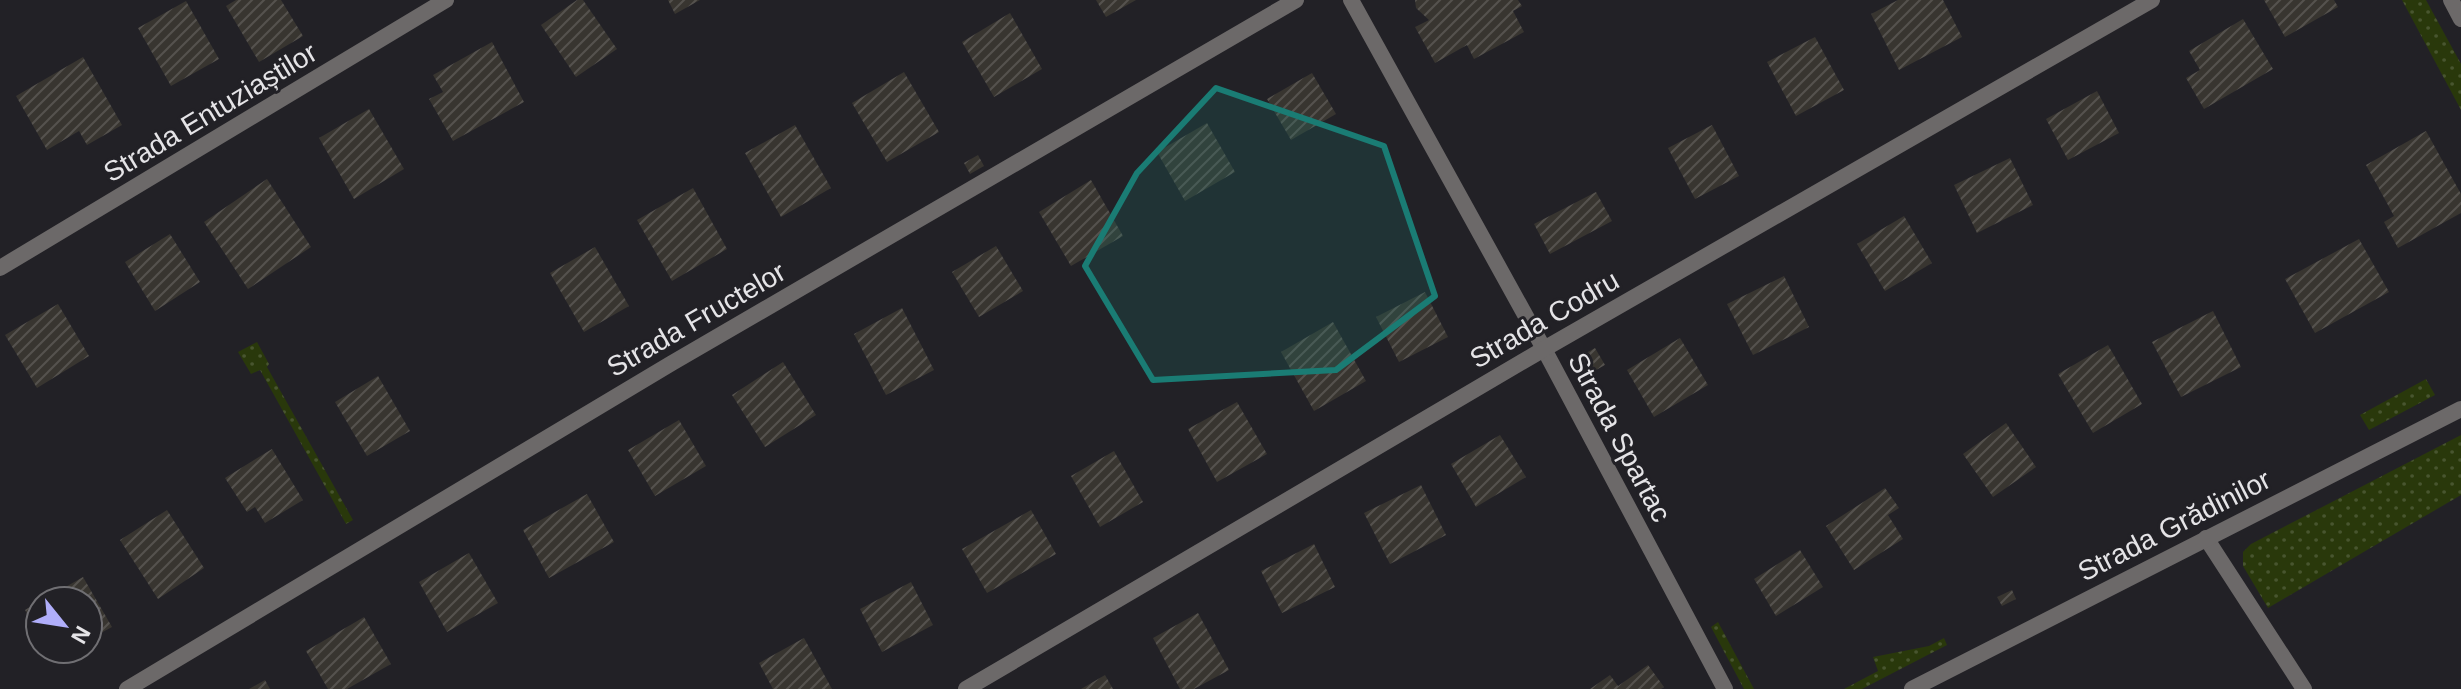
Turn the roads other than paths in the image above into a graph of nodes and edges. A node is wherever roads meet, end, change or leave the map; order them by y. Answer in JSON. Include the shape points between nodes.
{"nodes":[{"id":1,"x":446,"y":0,"type":"edge"},
{"id":2,"x":1296,"y":0,"type":"edge"},
{"id":3,"x":1351,"y":0,"type":"edge"},
{"id":4,"x":2152,"y":0,"type":"edge"},
{"id":5,"x":2451,"y":0,"type":"edge"},
{"id":6,"x":2461,"y":19,"type":"edge"},
{"id":7,"x":0,"y":268,"type":"edge"},
{"id":8,"x":1544,"y":349,"type":"junction"},
{"id":9,"x":2461,"y":409,"type":"edge"},
{"id":10,"x":2206,"y":538,"type":"junction"},
{"id":11,"x":127,"y":689,"type":"edge"},
{"id":12,"x":966,"y":689,"type":"edge"},
{"id":13,"x":1725,"y":689,"type":"edge"},
{"id":14,"x":1912,"y":689,"type":"edge"},
{"id":15,"x":2304,"y":689,"type":"edge"}],
"edges":[{"from":1,"to":7,"type":"street","name":"Strada Entuziaștilor"},
{"from":2,"to":11,"type":"street","name":"Strada Fructelor"},
{"from":3,"to":8,"type":"street","name":"Strada Spartac"},
{"from":4,"to":8,"type":"street","name":"Strada Codru"},
{"from":5,"to":6,"type":"street"},
{"from":8,"to":12,"type":"street","name":"Strada Codru"},
{"from":8,"to":13,"type":"street","name":"Strada Spartac"},
{"from":9,"to":10,"type":"street","name":"Strada Grădinilor"},
{"from":10,"to":14,"type":"street","name":"Strada Grădinilor"},
{"from":10,"to":15,"type":"street"}]}
